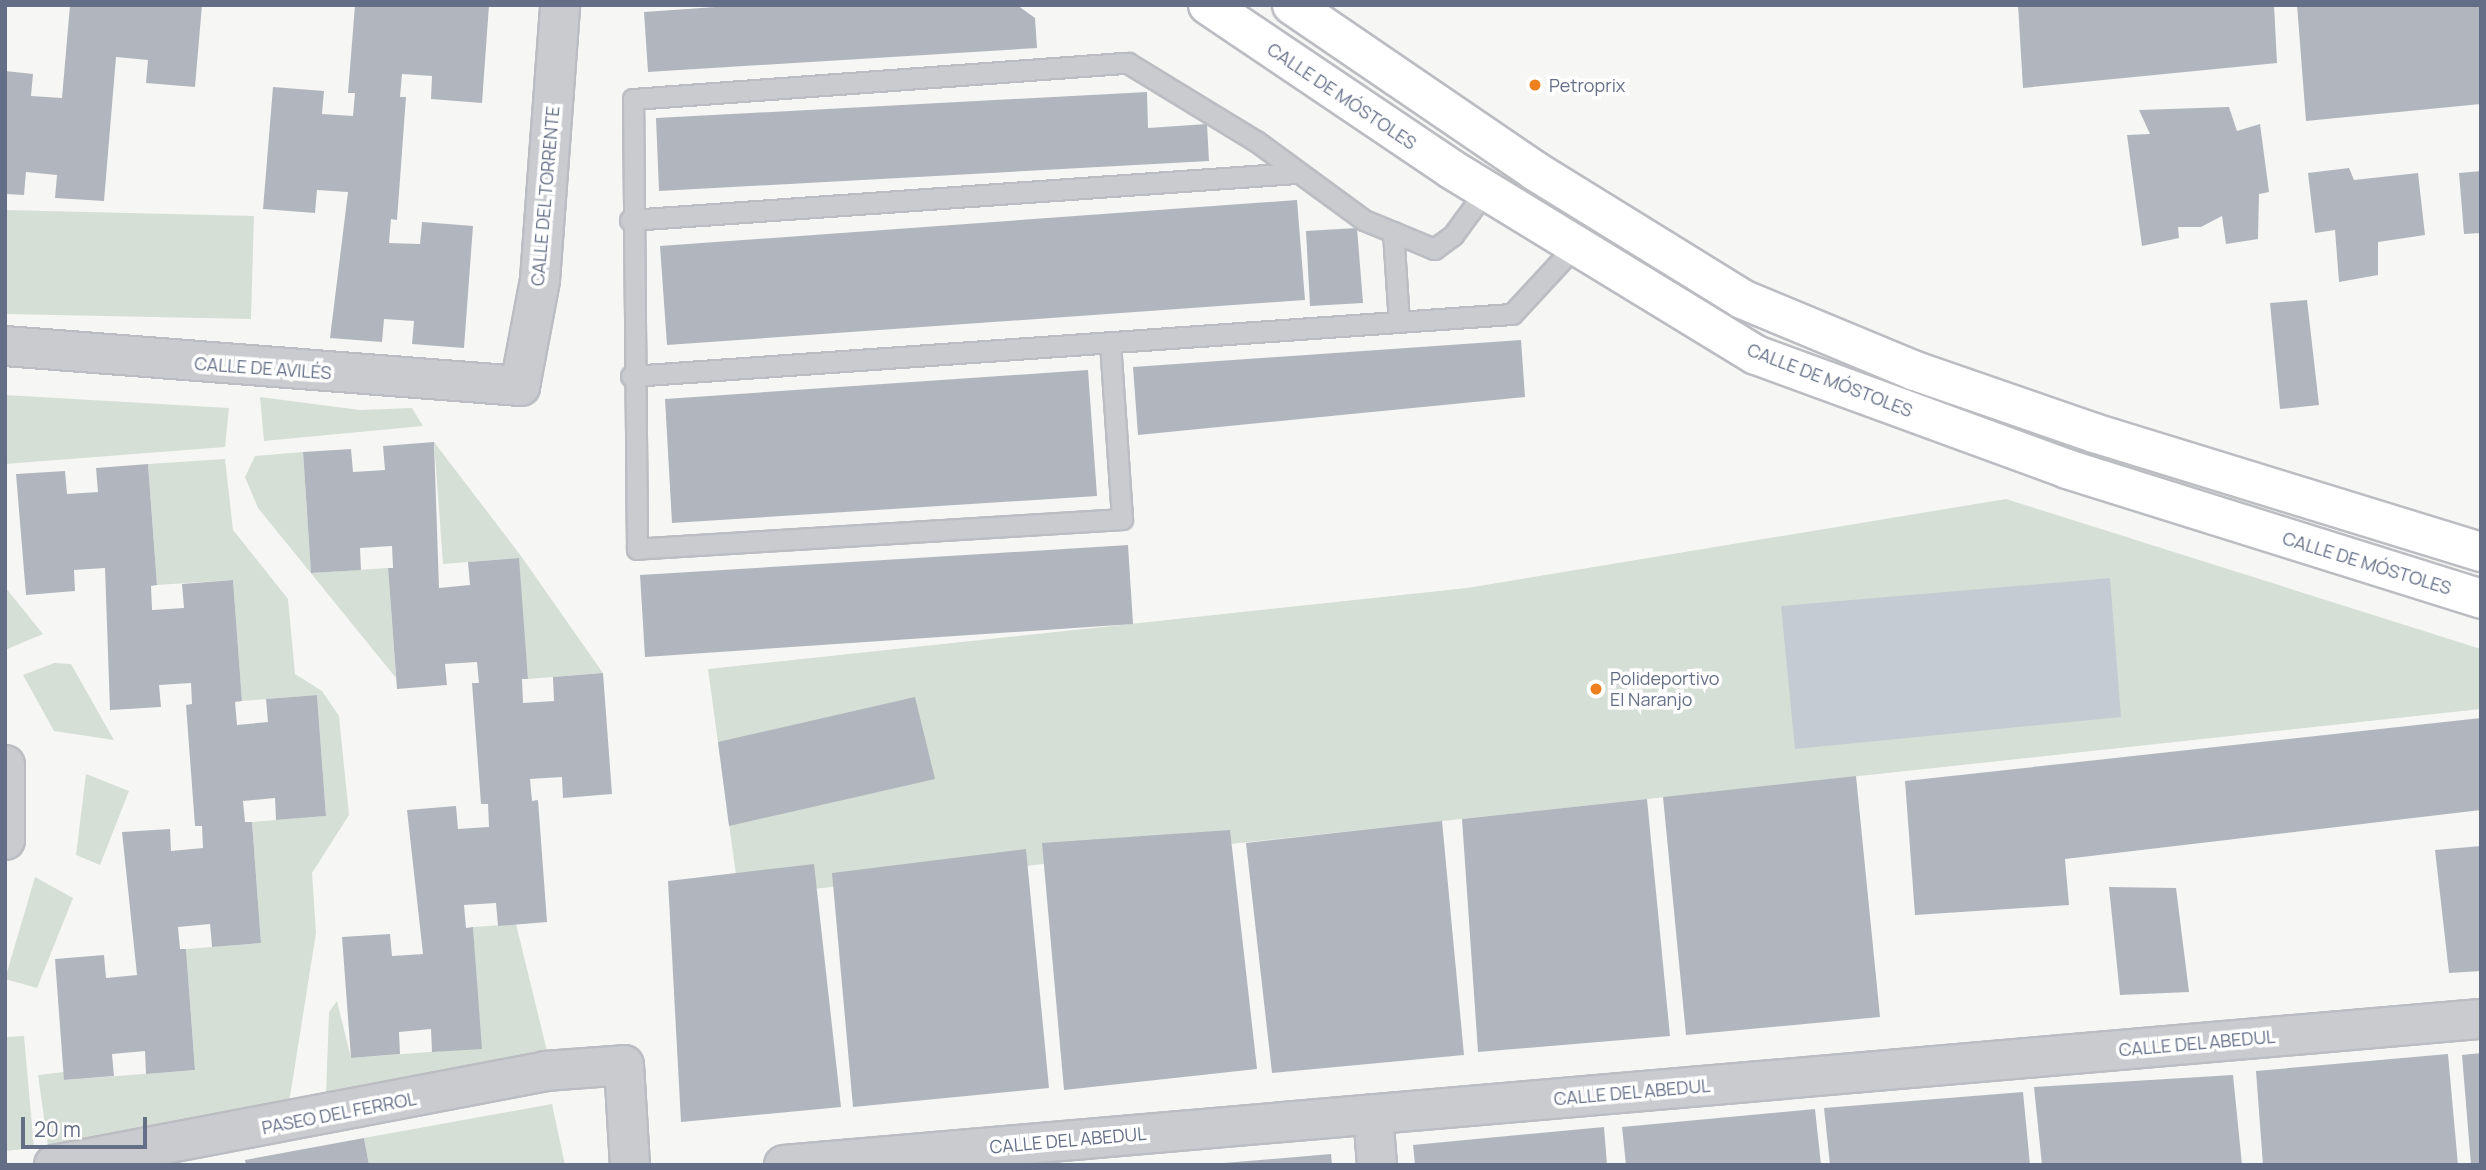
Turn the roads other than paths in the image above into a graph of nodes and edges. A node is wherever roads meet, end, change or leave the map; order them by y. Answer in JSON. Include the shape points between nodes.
{"nodes":[{"id":1,"x":560,"y":5,"type":"edge"},
{"id":2,"x":1208,"y":5,"type":"edge"},
{"id":3,"x":1292,"y":5,"type":"edge"},
{"id":4,"x":1295,"y":173,"type":"junction"},
{"id":5,"x":1486,"y":190,"type":"junction"},
{"id":6,"x":630,"y":220,"type":"junction"},
{"id":7,"x":1393,"y":232,"type":"junction"},
{"id":8,"x":1576,"y":245,"type":"junction"},
{"id":9,"x":1399,"y":322,"type":"junction"},
{"id":10,"x":1110,"y":342,"type":"junction"},
{"id":11,"x":5,"y":345,"type":"edge"},
{"id":12,"x":631,"y":376,"type":"junction"},
{"id":13,"x":520,"y":386,"type":"joint"},
{"id":14,"x":2481,"y":552,"type":"edge"},
{"id":15,"x":2481,"y":599,"type":"edge"},
{"id":16,"x":5,"y":765,"type":"edge"},
{"id":17,"x":5,"y":841,"type":"edge"},
{"id":18,"x":2481,"y":1019,"type":"edge"},
{"id":19,"x":1373,"y":1114,"type":"junction"},
{"id":20,"x":54,"y":1165,"type":"edge"},
{"id":21,"x":630,"y":1165,"type":"edge"},
{"id":22,"x":784,"y":1165,"type":"edge"},
{"id":23,"x":1377,"y":1165,"type":"edge"}],
"edges":[{"from":1,"to":13,"type":"street","name":"CALLE DEL TORRENTE","via":[[540,280]]},
{"from":2,"to":5,"type":"main road","name":"CALLE DE MÓSTOLES"},
{"from":3,"to":14,"type":"main road","via":[[1535,171],[1742,299],[1915,371],[2094,433]]},
{"from":4,"to":6,"type":"lane"},
{"from":4,"to":6,"type":"lane","via":[[1256,141],[1128,64],[1114,64],[633,99]]},
{"from":4,"to":7,"type":"lane"},
{"from":5,"to":7,"type":"lane","via":[[1454,235],[1433,249]]},
{"from":5,"to":8,"type":"main road","name":"CALLE DE MÓSTOLES"},
{"from":6,"to":12,"type":"lane"},
{"from":7,"to":9,"type":"lane"},
{"from":8,"to":9,"type":"lane","via":[[1512,314]]},
{"from":8,"to":15,"type":"main road","name":"CALLE DE MÓSTOLES","via":[[1756,355],[2067,469]]},
{"from":9,"to":10,"type":"lane"},
{"from":10,"to":12,"type":"lane"},
{"from":10,"to":12,"type":"lane","via":[[1122,519],[637,549]]},
{"from":11,"to":13,"type":"street","name":"CALLE DE AVILÉS"},
{"from":16,"to":17,"type":"street"},
{"from":18,"to":19,"type":"street","name":"CALLE DEL ABEDUL"},
{"from":19,"to":22,"type":"street","name":"CALLE DEL ABEDUL"},
{"from":19,"to":23,"type":"street"},
{"from":20,"to":21,"type":"street","name":"PASEO DEL FERROL","via":[[545,1071],[624,1065]]}]}
